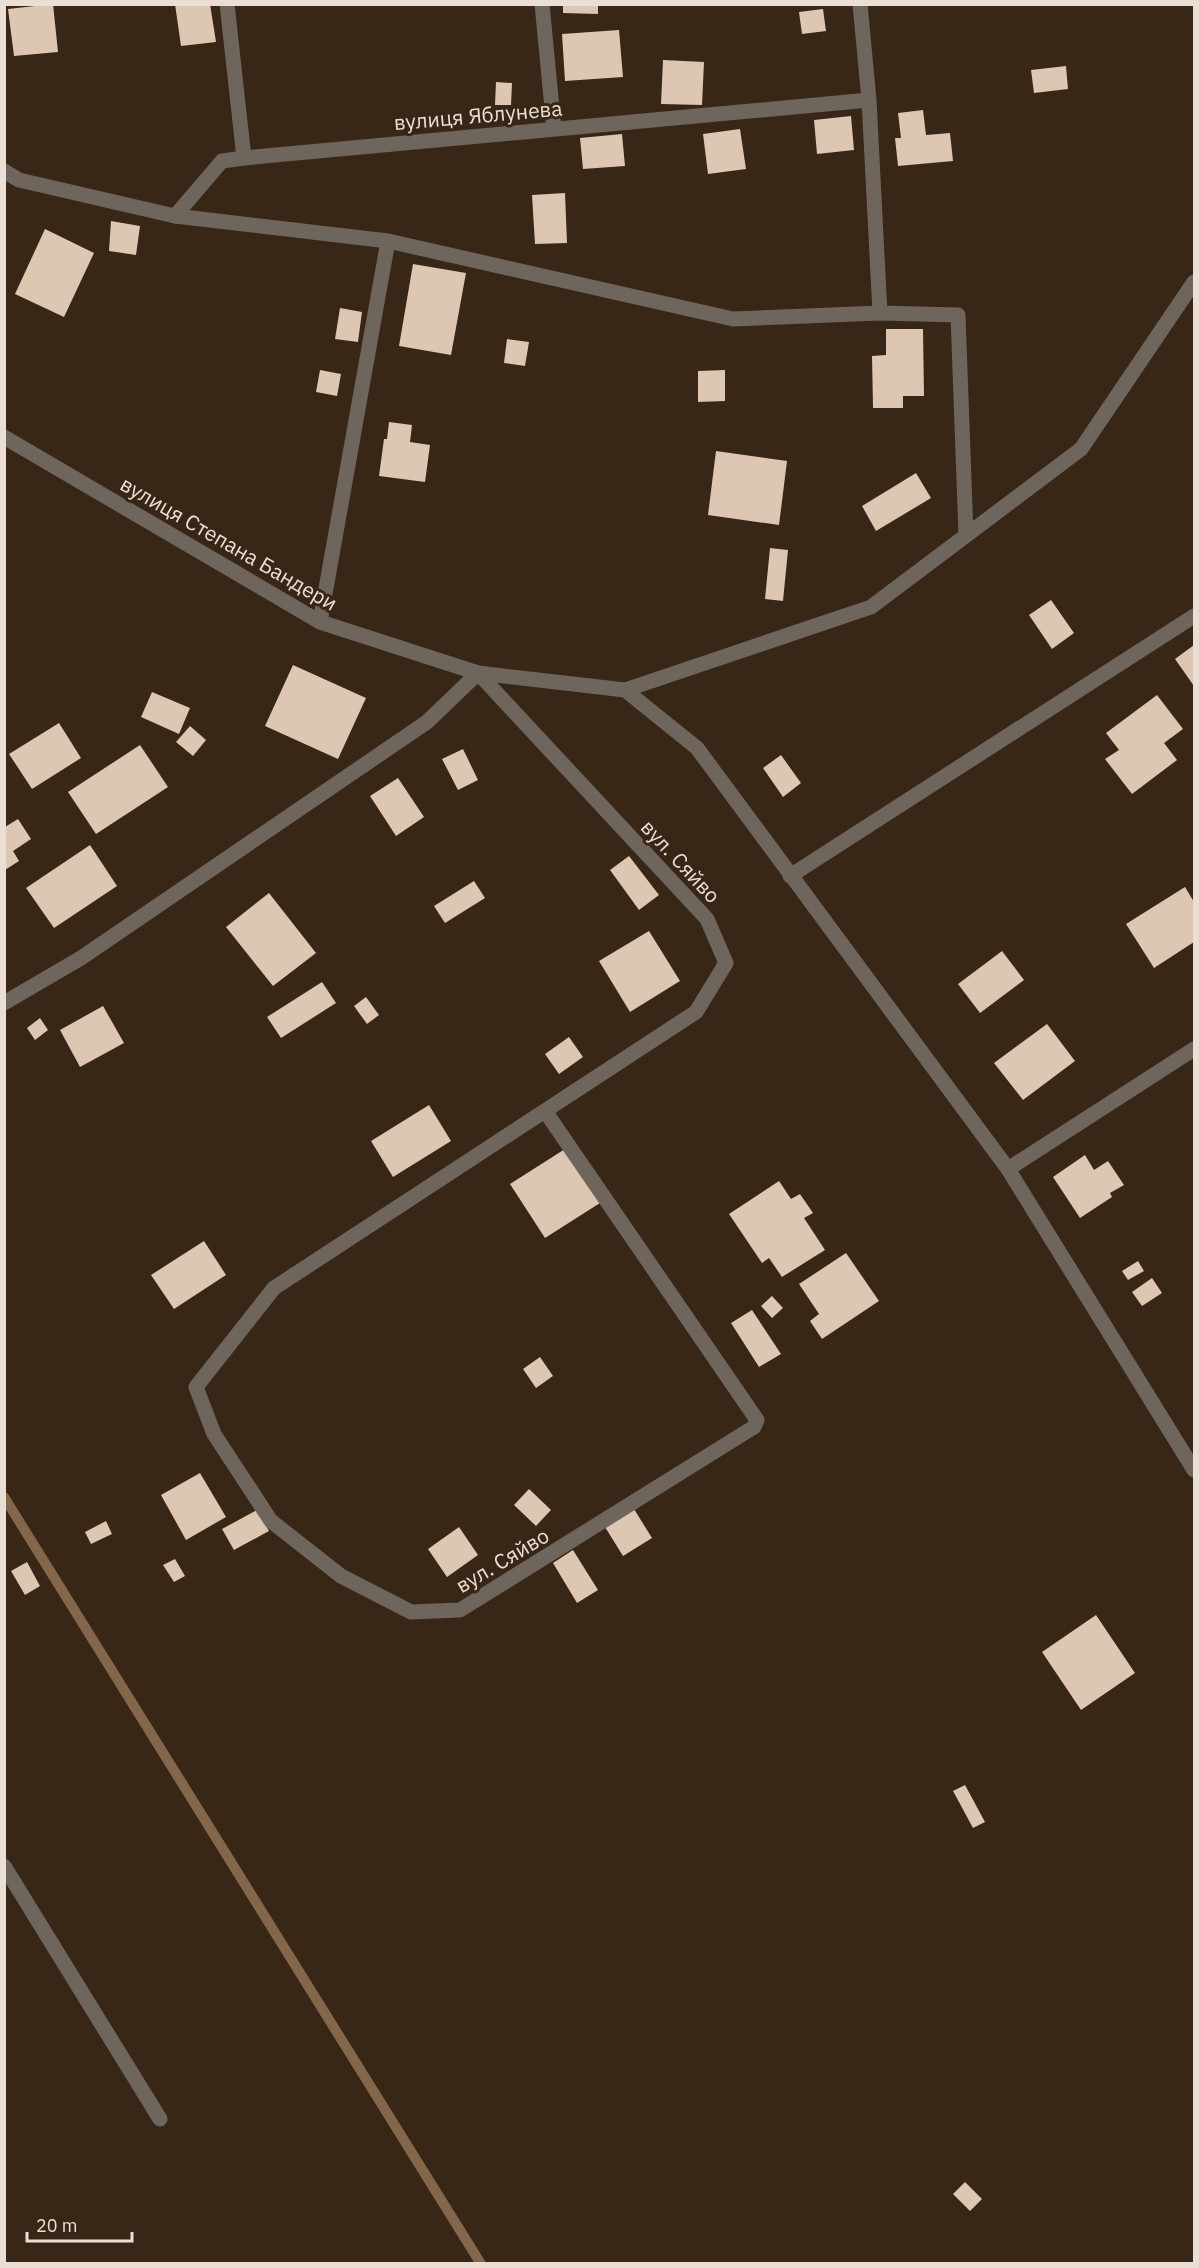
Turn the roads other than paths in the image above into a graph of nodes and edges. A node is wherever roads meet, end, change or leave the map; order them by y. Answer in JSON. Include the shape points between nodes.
{"nodes":[{"id":1,"x":227,"y":4,"type":"edge"},
{"id":2,"x":542,"y":4,"type":"edge"},
{"id":3,"x":860,"y":4,"type":"edge"},
{"id":4,"x":869,"y":100,"type":"junction"},
{"id":5,"x":554,"y":129,"type":"junction"},
{"id":6,"x":244,"y":158,"type":"junction"},
{"id":7,"x":4,"y":171,"type":"edge"},
{"id":8,"x":175,"y":216,"type":"junction"},
{"id":9,"x":388,"y":242,"type":"junction"},
{"id":10,"x":1194,"y":282,"type":"edge"},
{"id":11,"x":880,"y":313,"type":"junction"},
{"id":12,"x":4,"y":436,"type":"edge"},
{"id":13,"x":966,"y":535,"type":"junction"},
{"id":14,"x":1194,"y":616,"type":"edge"},
{"id":15,"x":320,"y":622,"type":"junction"},
{"id":16,"x":478,"y":673,"type":"junction"},
{"id":17,"x":625,"y":690,"type":"junction"},
{"id":18,"x":790,"y":876,"type":"junction"},
{"id":19,"x":4,"y":1003,"type":"edge"},
{"id":20,"x":1194,"y":1049,"type":"edge"},
{"id":21,"x":545,"y":1111,"type":"junction"},
{"id":22,"x":1008,"y":1169,"type":"junction"},
{"id":23,"x":1194,"y":1468,"type":"edge"},
{"id":24,"x":4,"y":1866,"type":"edge"},
{"id":25,"x":160,"y":2119,"type":"dead end"}],
"edges":[{"from":1,"to":6,"type":"street"},
{"from":2,"to":5,"type":"street"},
{"from":3,"to":4,"type":"street"},
{"from":4,"to":5,"type":"street","name":"вулиця Яблунева"},
{"from":4,"to":11,"type":"street"},
{"from":5,"to":6,"type":"street","name":"вулиця Яблунева"},
{"from":6,"to":8,"type":"street","name":"вулиця Яблунева","via":[[222,161]]},
{"from":7,"to":8,"type":"street","via":[[19,180]]},
{"from":8,"to":9,"type":"street"},
{"from":9,"to":11,"type":"street","via":[[733,319]]},
{"from":9,"to":15,"type":"street"},
{"from":10,"to":13,"type":"street","via":[[1081,449]]},
{"from":11,"to":13,"type":"street","via":[[958,315]]},
{"from":12,"to":15,"type":"street","name":"вулиця Степана Бандери"},
{"from":13,"to":17,"type":"street","via":[[871,607]]},
{"from":14,"to":18,"type":"street"},
{"from":15,"to":16,"type":"street","name":"вулиця Степана Бандери"},
{"from":16,"to":17,"type":"street","name":"вулиця Степана Бандери"},
{"from":16,"to":19,"type":"street","via":[[427,722],[81,958]]},
{"from":16,"to":21,"type":"street","name":"вул. Сяйво","via":[[707,919],[726,963],[696,1012]]},
{"from":17,"to":18,"type":"street","via":[[697,748]]},
{"from":18,"to":22,"type":"street"},
{"from":20,"to":22,"type":"street"},
{"from":21,"to":21,"type":"street","name":"вул. Сяйво","via":[[274,1288],[196,1388],[214,1434],[271,1521],[341,1576],[411,1612],[460,1610],[754,1427],[757,1420]]},
{"from":22,"to":23,"type":"street"},
{"from":24,"to":25,"type":"street"}]}
